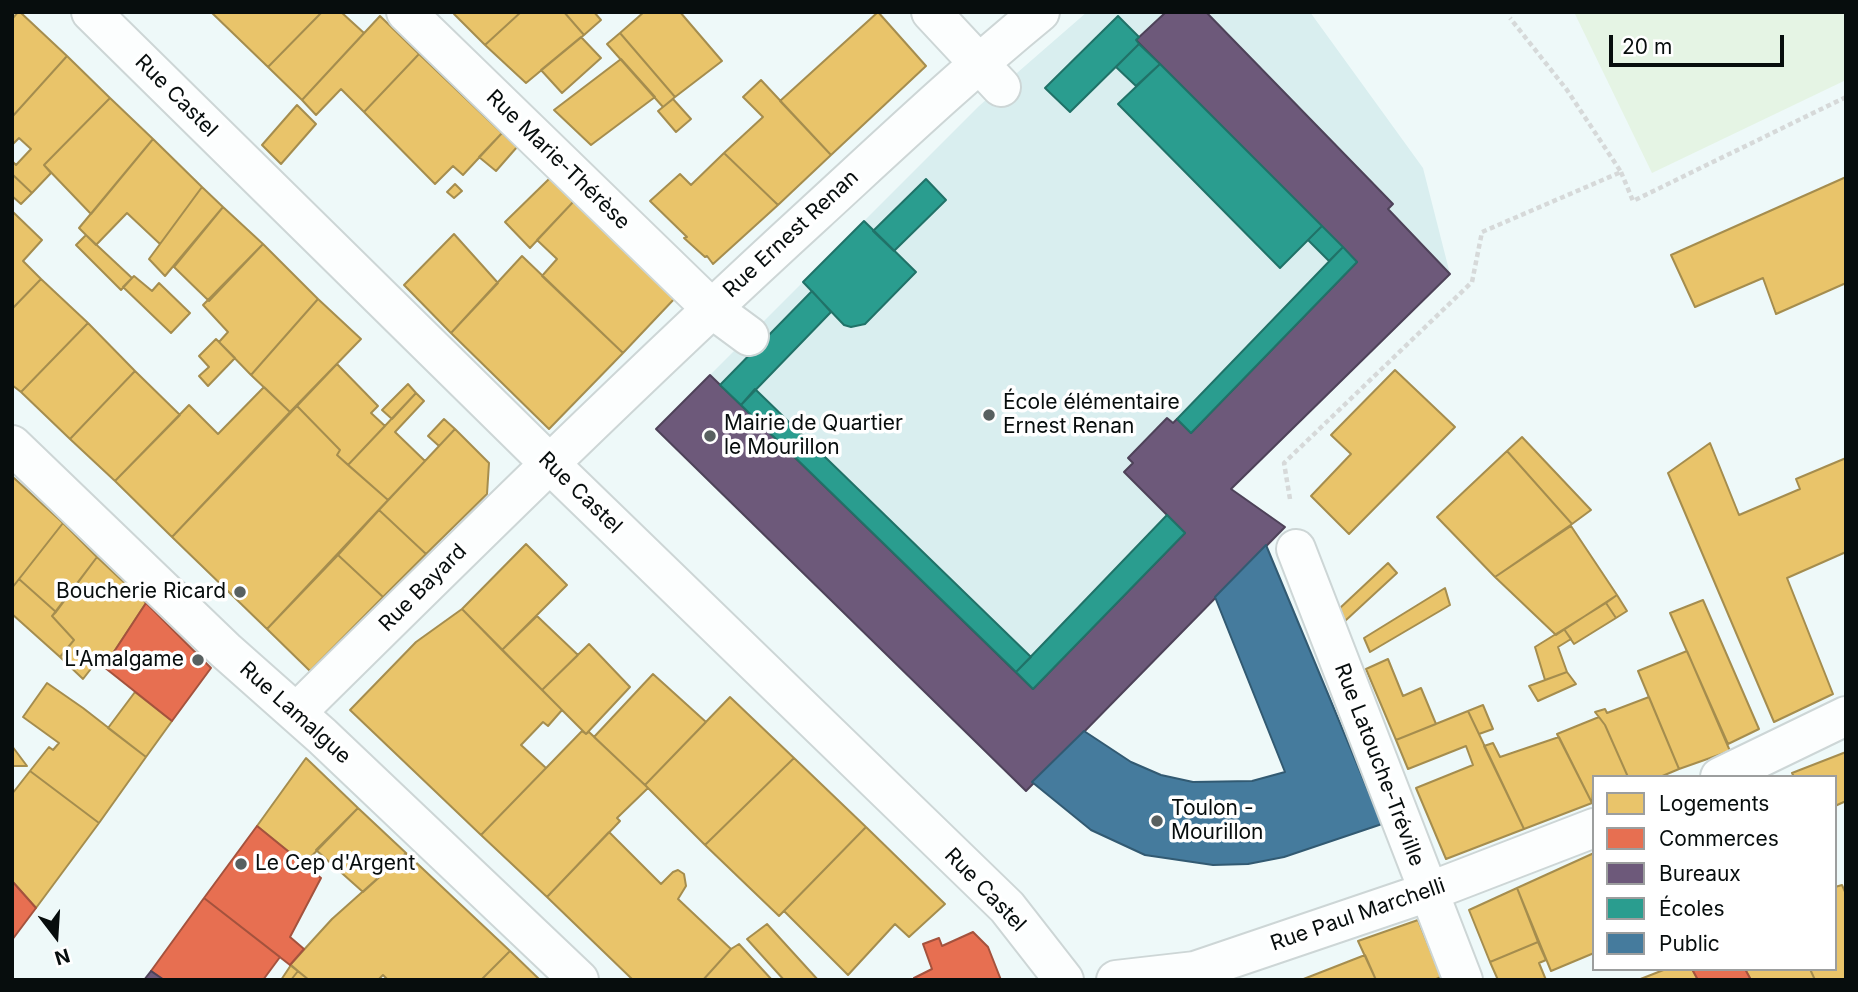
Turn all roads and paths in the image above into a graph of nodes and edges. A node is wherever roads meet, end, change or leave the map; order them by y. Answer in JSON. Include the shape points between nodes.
{"nodes":[{"id":1,"x":91,"y":12,"type":"edge"},
{"id":2,"x":405,"y":12,"type":"edge"},
{"id":3,"x":931,"y":12,"type":"edge"},
{"id":4,"x":1040,"y":12,"type":"edge"},
{"id":5,"x":1510,"y":18,"type":"dead end"},
{"id":6,"x":989,"y":75,"type":"junction"},
{"id":7,"x":1846,"y":97,"type":"edge"},
{"id":8,"x":1621,"y":172,"type":"junction"},
{"id":9,"x":711,"y":308,"type":"junction"},
{"id":10,"x":750,"y":336,"type":"dead end"},
{"id":11,"x":12,"y":445,"type":"edge"},
{"id":12,"x":549,"y":463,"type":"junction"},
{"id":13,"x":1284,"y":463,"type":"dead end"},
{"id":14,"x":1296,"y":549,"type":"dead end"},
{"id":15,"x":296,"y":713,"type":"junction"},
{"id":16,"x":1846,"y":716,"type":"edge"},
{"id":17,"x":1724,"y":775,"type":"edge"},
{"id":18,"x":1592,"y":829,"type":"edge"},
{"id":19,"x":1428,"y":892,"type":"junction"},
{"id":20,"x":579,"y":980,"type":"edge"},
{"id":21,"x":1064,"y":980,"type":"edge"},
{"id":22,"x":1116,"y":980,"type":"edge"},
{"id":23,"x":1464,"y":980,"type":"edge"}],
"edges":[{"from":1,"to":12,"type":"street","name":"Rue Castel"},
{"from":2,"to":9,"type":"street","name":"Rue Marie-Thérèse"},
{"from":3,"to":6,"type":"street"},
{"from":4,"to":6,"type":"street","name":"Rue Ernest Renan"},
{"from":5,"to":8,"type":"path","via":[[1567,90]]},
{"from":6,"to":9,"type":"street","name":"Rue Ernest Renan"},
{"from":7,"to":8,"type":"path","via":[[1633,201]]},
{"from":8,"to":13,"type":"path","via":[[1482,233],[1472,282]]},
{"from":9,"to":10,"type":"street","name":"Rue Marie-Thérèse"},
{"from":9,"to":12,"type":"street","name":"Rue Ernest Renan"},
{"from":11,"to":15,"type":"street","name":"Rue Lamalgue"},
{"from":12,"to":15,"type":"street","name":"Rue Bayard"},
{"from":12,"to":21,"type":"street","name":"Rue Castel","via":[[1006,907]]},
{"from":14,"to":19,"type":"street","name":"Rue Latouche-Tréville"},
{"from":15,"to":20,"type":"street","name":"Rue Lamalgue"},
{"from":16,"to":17,"type":"street"},
{"from":18,"to":19,"type":"street","name":"Rue Paul Marchelli"},
{"from":19,"to":22,"type":"street","name":"Rue Paul Marchelli","via":[[1195,971]]},
{"from":19,"to":23,"type":"street","name":"Rue Latouche-Tréville"}]}
